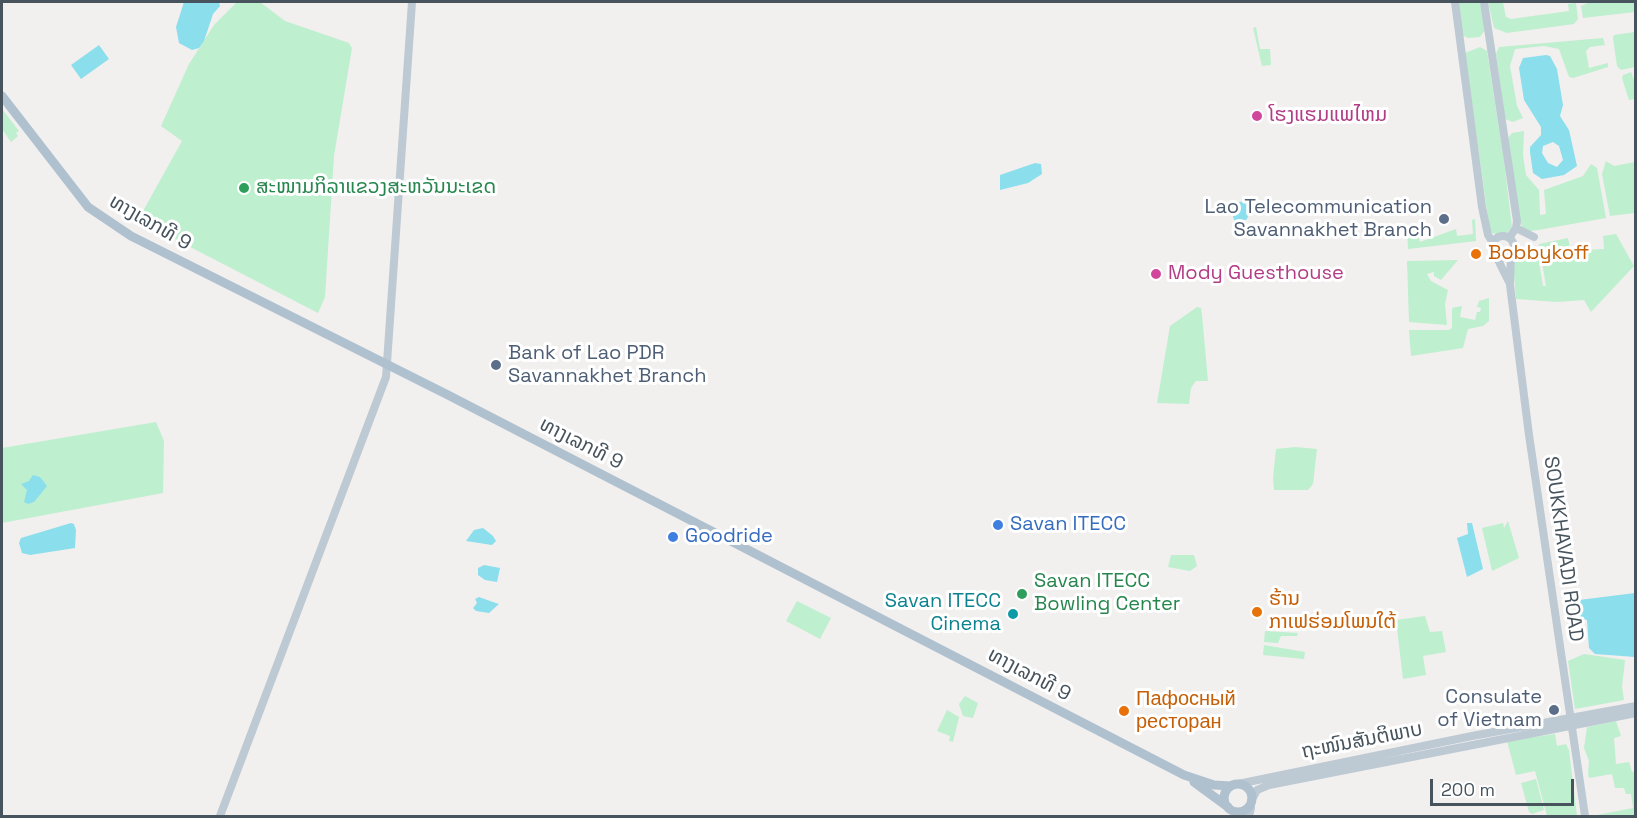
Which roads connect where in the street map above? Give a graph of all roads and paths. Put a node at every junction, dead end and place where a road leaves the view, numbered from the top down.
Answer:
1 (412, 2) edge
2 (1455, 2) edge
3 (1484, 2) edge
4 (2, 96) edge
5 (1516, 228) junction
6 (1533, 237) dead end
7 (1509, 238) junction
8 (1493, 243) junction
9 (1511, 253) junction
10 (1495, 254) junction
11 (1510, 285) junction
12 (387, 365) junction
13 (1635, 706) edge
14 (1635, 713) edge
15 (1572, 722) junction
16 (1184, 775) junction
17 (1235, 785) junction
18 (1229, 808) junction
19 (1251, 809) edge
20 (220, 816) edge
21 (1239, 816) edge
22 (1586, 816) edge

1 - 12 street
2 - 8 street
3 - 5 street
4 - 12 main road, ທາງເລກທີ 9
5 - 6 street
5 - 7 street
7 - 8 street
7 - 9 street
8 - 10 street
9 - 10 street
9 - 11 street, SOUKKHAVADI ROAD
10 - 11 street, SOUKKHAVADI ROAD
11 - 15 street, SOUKKHAVADI ROAD
12 - 16 main road, ທາງເລກທີ 9
12 - 20 street
13 - 15 street, ຖະໜົນສັນຕິພາບ
14 - 15 street, ຖະໜົນສັນຕິພາບ
15 - 17 street, ຖະໜົນສັນຕິພາບ
15 - 19 street, ຖະໜົນສັນຕິພາບ
15 - 22 street, SOUKKHAVADI ROAD
16 - 17 main road, ທາງເລກທີ 9
16 - 18 main road, ທາງເລກທີ 9
17 - 18 main road
17 - 19 main road
18 - 19 main road
18 - 21 main road, ທາງເລກທີ 9

